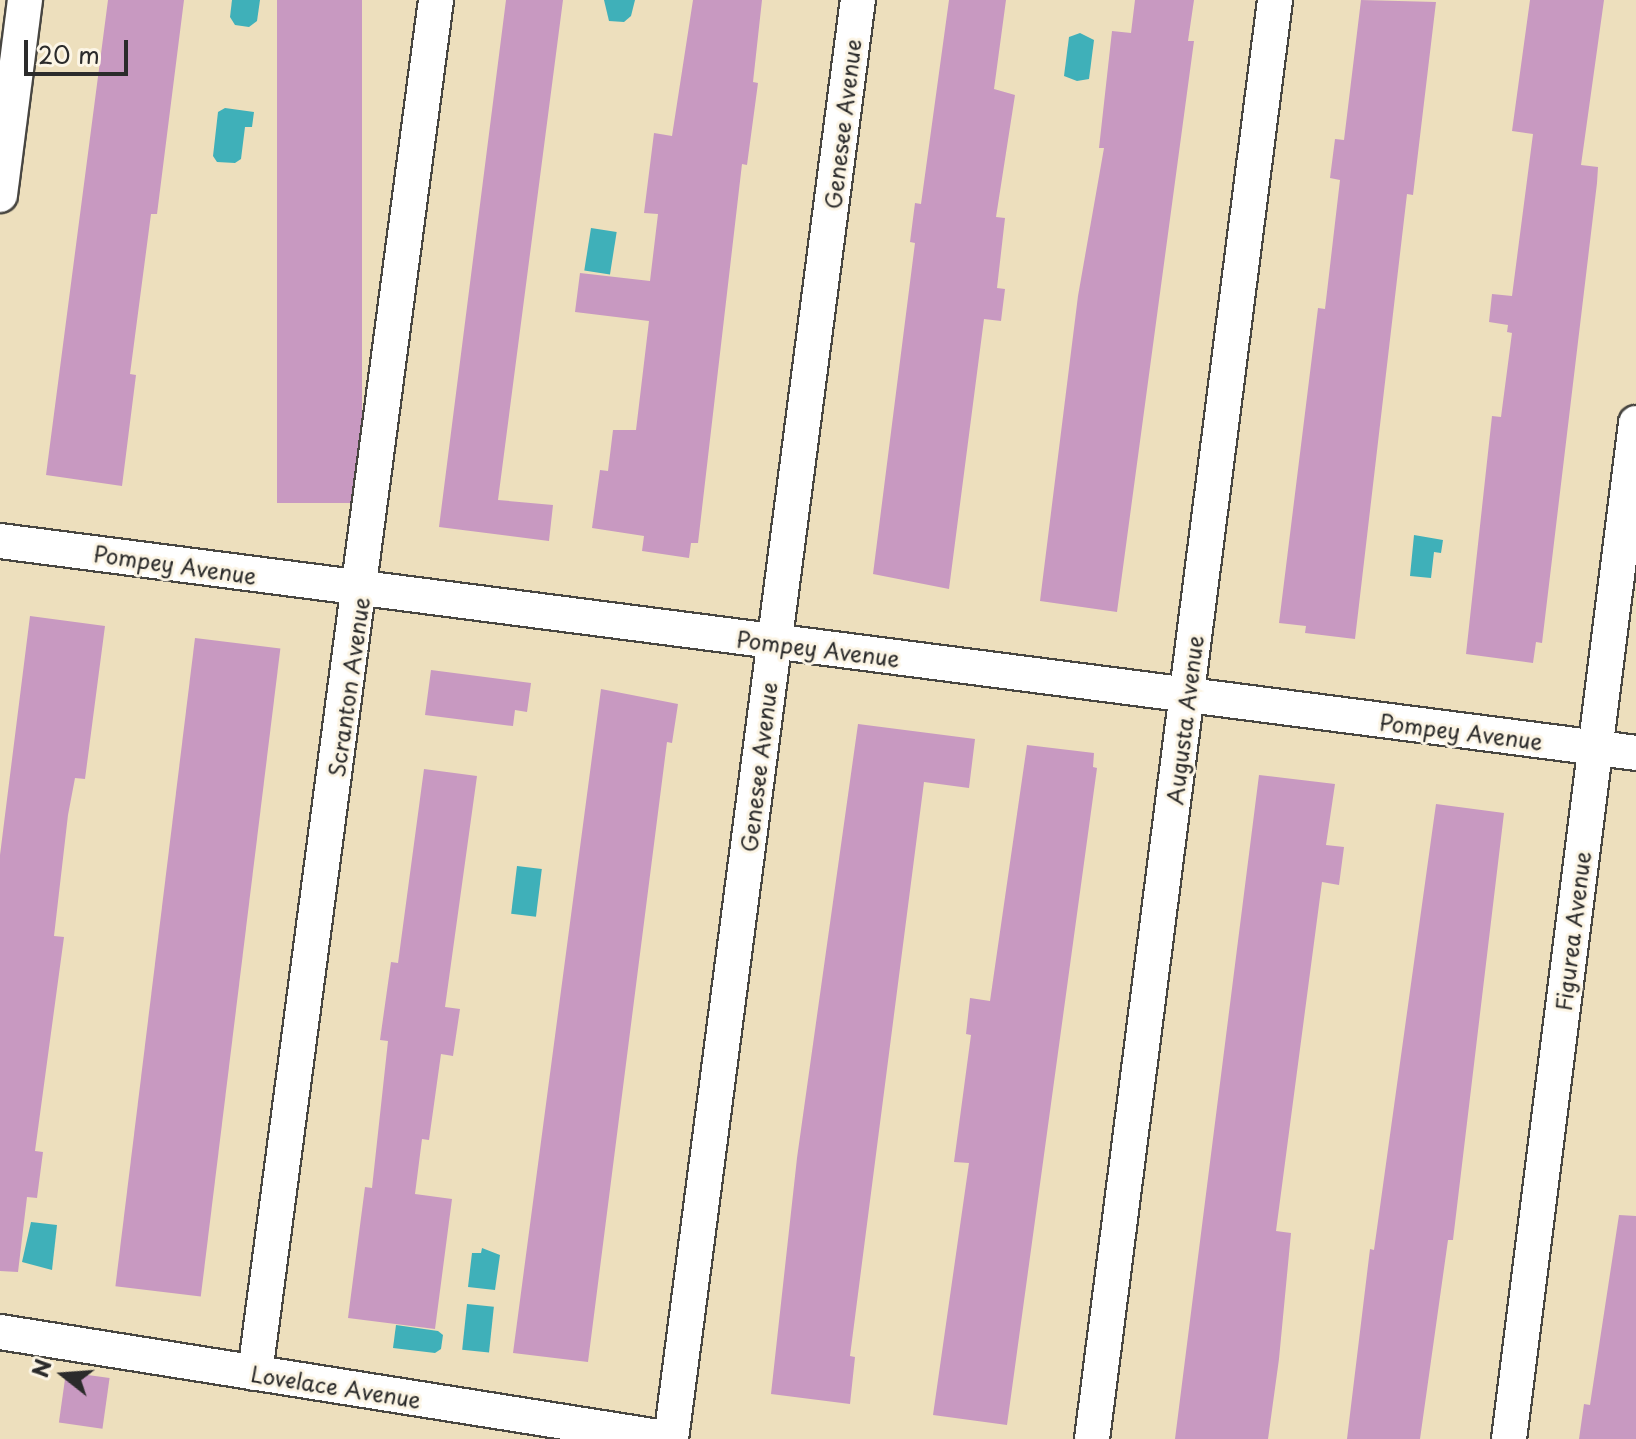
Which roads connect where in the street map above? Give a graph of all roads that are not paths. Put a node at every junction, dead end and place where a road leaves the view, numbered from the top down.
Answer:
1 (25, 0) edge
2 (436, 0) edge
3 (858, 0) edge
4 (1275, 0) edge
5 (0, 195) edge
6 (1636, 423) edge
7 (0, 541) edge
8 (361, 588) junction
9 (774, 642) junction
10 (1187, 695) junction
11 (1594, 748) junction
12 (1636, 753) edge
13 (0, 1332) edge
14 (255, 1373) junction
15 (671, 1439) edge
16 (1092, 1439) edge
17 (1509, 1439) edge

1 - 5 street
2 - 8 street, Scranton Avenue
3 - 9 street, Genesee Avenue
4 - 10 street, Augusta Avenue
6 - 11 street, Figurea Avenue
7 - 8 street, Pompey Avenue
8 - 9 street, Pompey Avenue
8 - 14 street, Scranton Avenue
9 - 10 street, Pompey Avenue
9 - 15 street, Genesee Avenue
10 - 11 street, Pompey Avenue
10 - 16 street, Augusta Avenue
11 - 12 street, Pompey Avenue
11 - 17 street, Figurea Avenue
13 - 14 street, Lovelace Avenue
14 - 15 street, Lovelace Avenue

